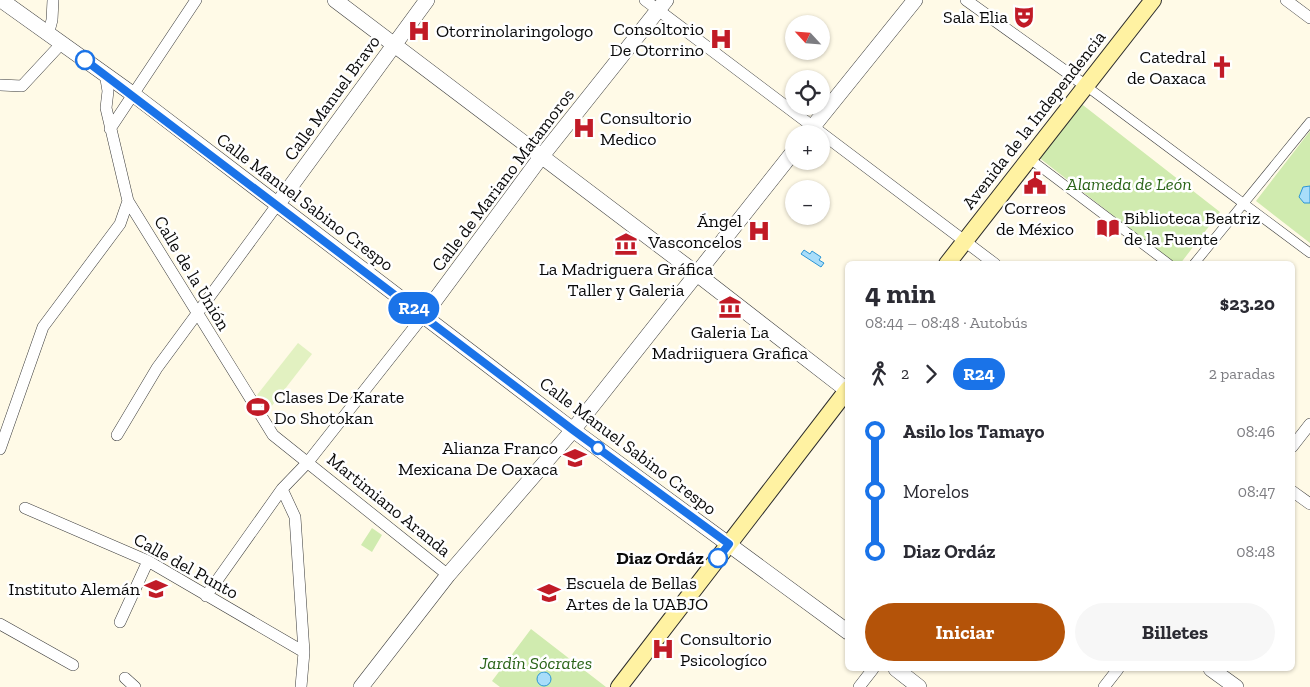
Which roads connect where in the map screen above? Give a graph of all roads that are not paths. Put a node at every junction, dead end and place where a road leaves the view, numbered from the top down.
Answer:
1 (1, 0) edge
2 (53, 0) edge
3 (196, 0) edge
4 (335, 0) edge
5 (427, 0) edge
6 (646, 0) edge
7 (915, 0) edge
8 (966, 0) edge
9 (1154, 0) edge
10 (1286, 0) edge
11 (662, 5) edge
12 (1310, 18) edge
13 (55, 39) junction
14 (394, 44) junction
15 (105, 73) junction
16 (0, 85) edge
17 (1086, 86) junction
18 (134, 95) junction
19 (1310, 122) edge
20 (804, 125) edge
21 (814, 125) edge
22 (110, 129) junction
23 (830, 144) edge
24 (542, 157) junction
25 (1030, 159) junction
26 (785, 162) edge
27 (128, 201) junction
28 (1244, 204) junction
29 (277, 205) junction
30 (965, 242) junction
31 (1310, 253) edge
32 (949, 261) edge
33 (991, 261) edge
34 (1165, 261) edge
35 (1196, 261) edge
36 (697, 274) junction
37 (424, 315) junction
38 (197, 316) junction
39 (845, 388) edge
40 (845, 393) edge
41 (1310, 424) edge
42 (573, 430) junction
43 (117, 436) dead end
44 (1295, 443) edge
45 (0, 449) edge
46 (308, 462) junction
47 (282, 489) junction
48 (1295, 493) edge
49 (1310, 504) edge
50 (24, 509) dead end
51 (729, 544) junction
52 (148, 561) junction
53 (448, 575) junction
54 (206, 596) junction
55 (120, 622) dead end
56 (0, 624) edge
57 (845, 630) edge
58 (304, 652) junction
59 (73, 665) dead end
60 (871, 671) edge
61 (899, 671) edge
62 (1116, 671) edge
63 (1214, 671) edge
64 (125, 678) dead end
65 (136, 687) edge
66 (301, 687) edge
67 (361, 687) edge
68 (620, 687) edge
69 (859, 687) edge
70 (920, 687) edge
71 (1104, 687) edge
72 (1236, 687) edge

1 - 13 street, Calle Manuel Sabino Crespo
2 - 13 street
3 - 18 street
4 - 14 street
5 - 14 street, Calle Manuel Bravo
6 - 11 street
7 - 21 street
8 - 17 street
9 - 17 main road, Avenida de la Independencia
10 - 12 street
11 - 20 street
11 - 24 street, Calle de Mariano Matamoros
13 - 15 street, Calle Manuel Sabino Crespo
13 - 16 street
14 - 24 street
14 - 29 street, Calle Manuel Bravo
15 - 18 street, Calle Manuel Sabino Crespo
15 - 22 street, Calle de la Unión
17 - 25 main road, Avenida de la Independencia
17 - 28 street
18 - 22 street
18 - 29 street, Calle Manuel Sabino Crespo
19 - 28 street
22 - 27 street, Calle de la Unión
23 - 30 street
24 - 36 street
24 - 37 street, Calle de Mariano Matamoros
25 - 30 main road, Avenida de la Independencia
25 - 34 street
26 - 36 street
27 - 38 street, Calle de la Unión
27 - 45 street
28 - 31 street
28 - 35 street
29 - 37 street, Calle Manuel Sabino Crespo
29 - 38 street, Calle Manuel Bravo
30 - 32 main road, Avenida de la Independencia
30 - 33 street
36 - 39 street
36 - 42 street
37 - 42 street, Calle Manuel Sabino Crespo
37 - 46 street, Calle de Mariano Matamoros
38 - 43 street, Calle Manuel Bravo
38 - 46 street, Calle de la Unión
40 - 51 main road
41 - 44 street
42 - 51 street, Calle Manuel Sabino Crespo
42 - 53 street
46 - 47 street, Calle de Mariano Matamoros
46 - 53 street, Martimiano Aranda
47 - 54 street, Calle de Mariano Matamoros
47 - 58 street
48 - 49 street
50 - 52 street, Calle del Punto
51 - 57 street, Calle Manuel Sabino Crespo
51 - 68 main road
52 - 54 street, Calle del Punto
52 - 55 street
53 - 67 street
54 - 58 street, Calle del Punto
56 - 59 street
58 - 66 street
60 - 69 street
61 - 70 street
62 - 71 street
63 - 72 street
64 - 65 street

